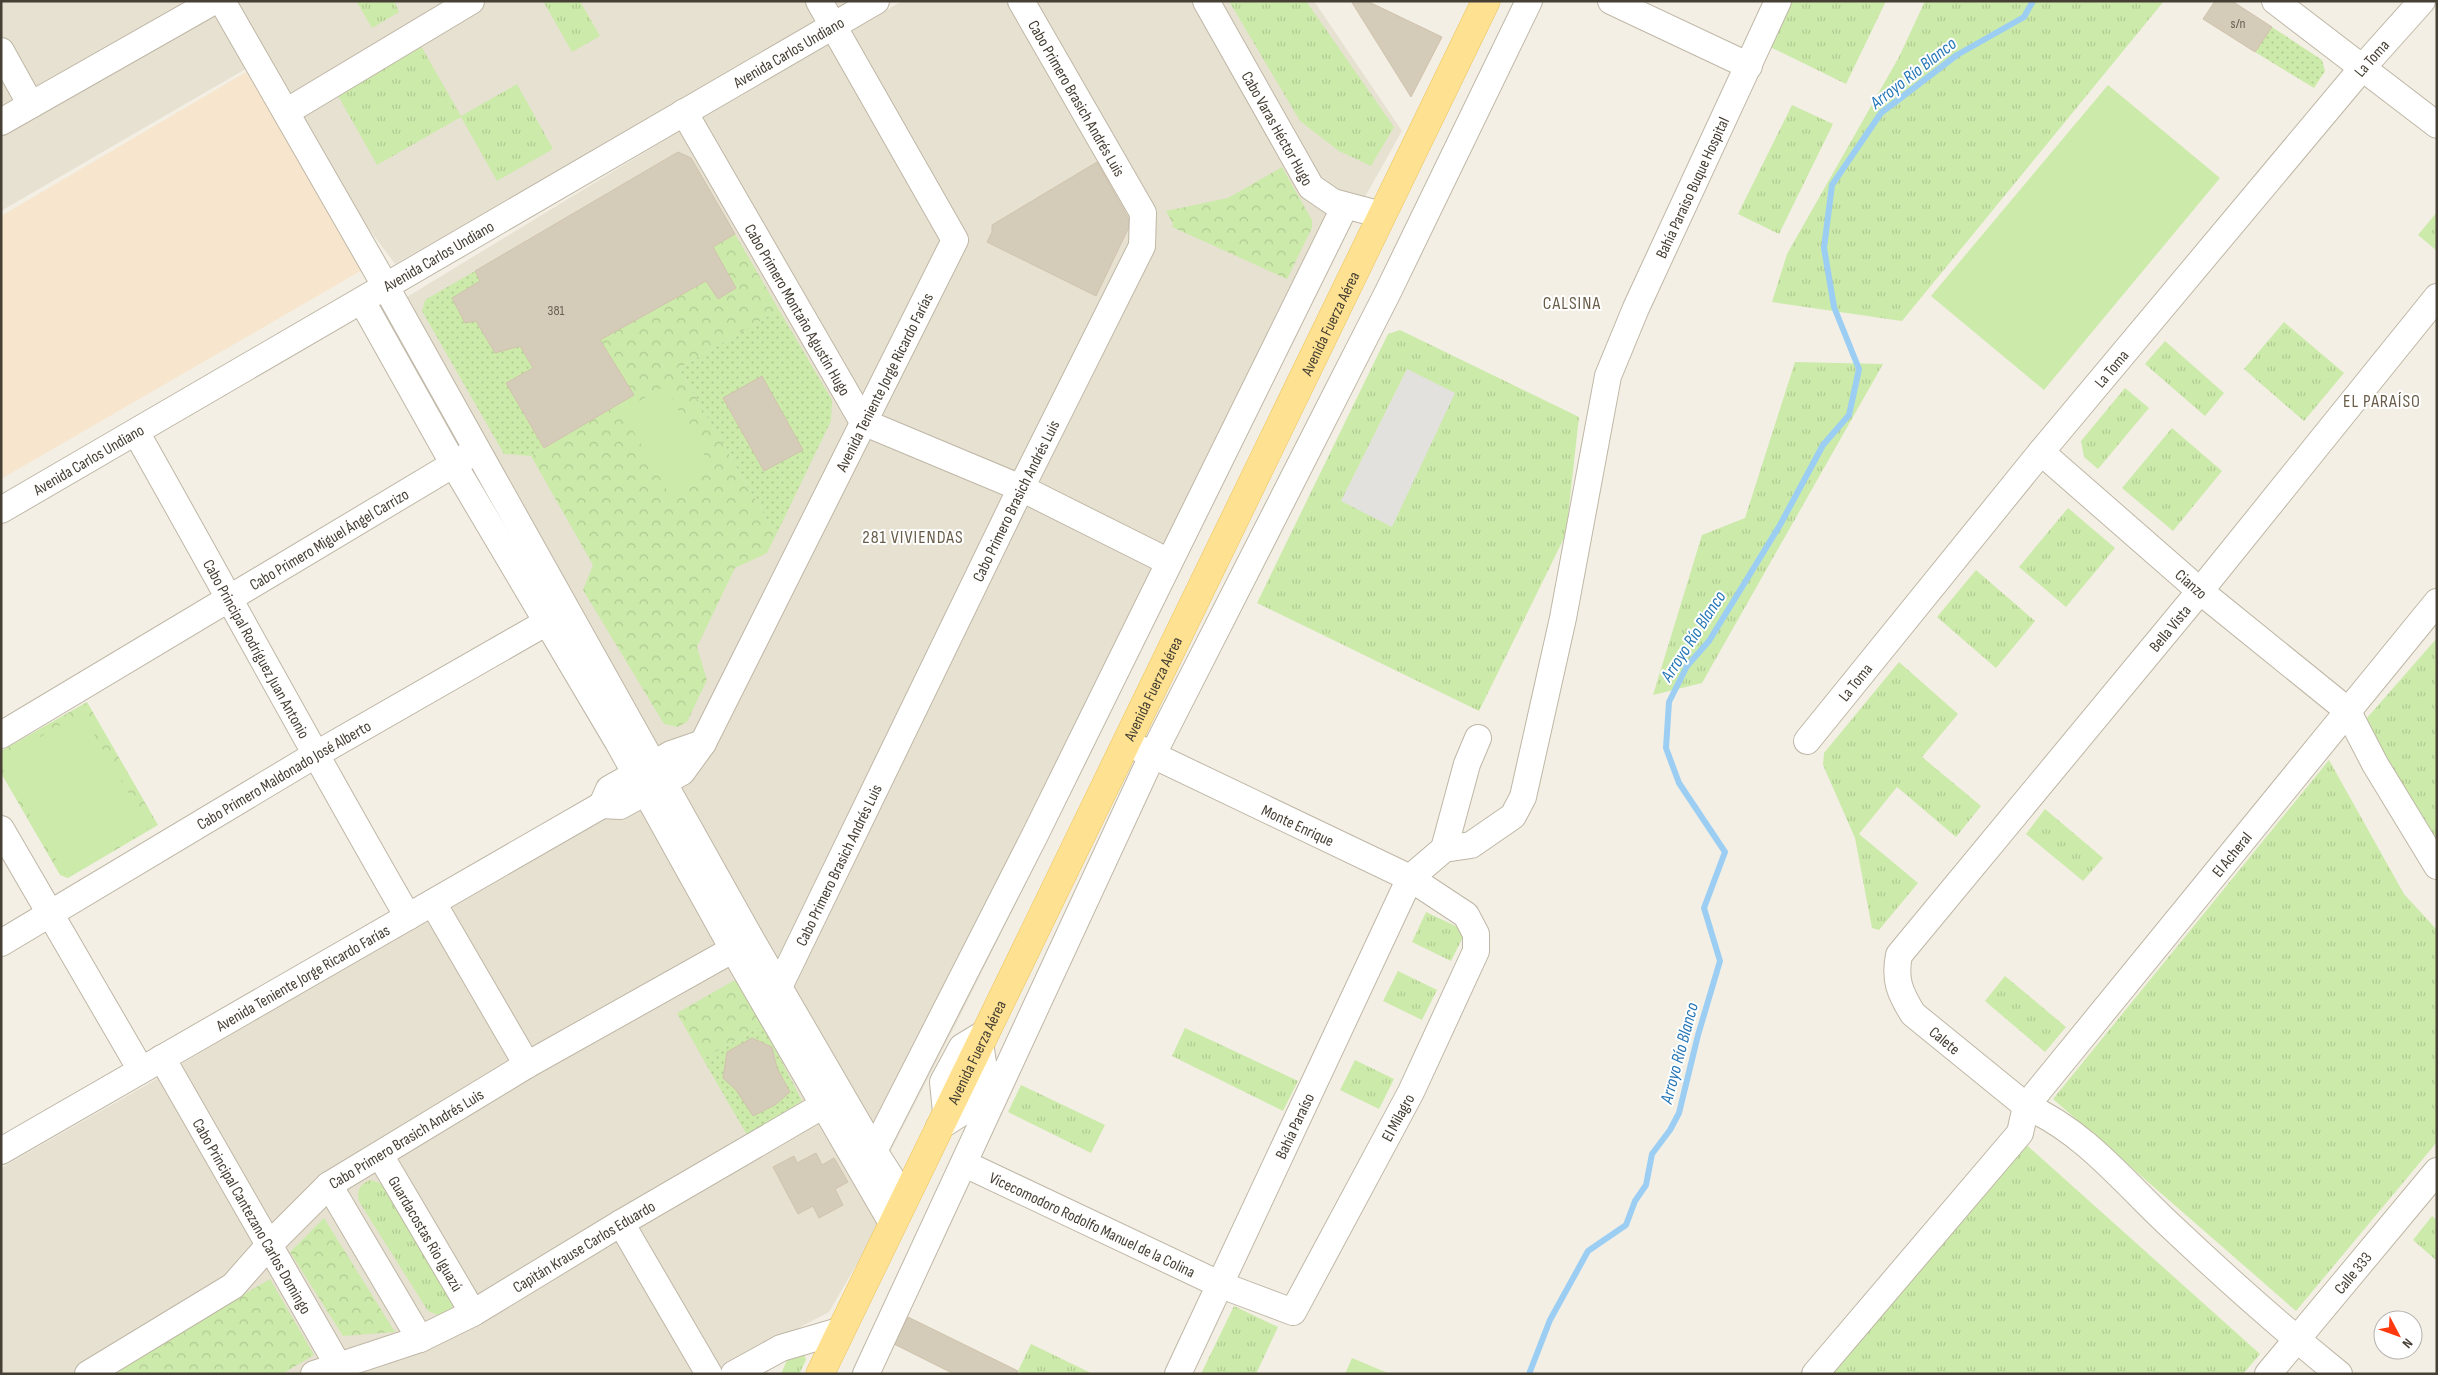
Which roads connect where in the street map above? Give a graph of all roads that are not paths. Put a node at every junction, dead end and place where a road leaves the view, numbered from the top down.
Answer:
1 (214, 1) edge
2 (222, 1) edge
3 (471, 1) edge
4 (819, 1) edge
5 (876, 1) edge
6 (1021, 1) edge
7 (1206, 1) edge
8 (1486, 1) edge
9 (1529, 1) edge
10 (1610, 1) edge
11 (1778, 1) edge
12 (2275, 1) edge
13 (2422, 1) edge
14 (833, 26) junction
15 (1, 52) edge
16 (1749, 66) junction
17 (2363, 67) junction
18 (31, 104) junction
19 (286, 112) junction
20 (684, 112) junction
21 (1, 122) edge
22 (2437, 125) edge
23 (1345, 206) junction
24 (1382, 216) junction
25 (386, 287) junction
26 (2437, 297) edge
27 (362, 301) junction
28 (863, 422) junction
29 (136, 432) junction
30 (476, 451) junction
31 (2041, 452) junction
32 (454, 465) junction
33 (1021, 488) junction
34 (1, 510) edge
35 (1169, 562) junction
36 (2200, 591) junction
37 (230, 597) junction
38 (2437, 602) edge
39 (557, 617) junction
40 (2347, 710) junction
41 (1, 734) edge
42 (1478, 738) dead end
43 (1126, 741) junction
44 (1807, 741) dead end
45 (315, 755) junction
46 (1152, 756) junction
47 (650, 778) junction
48 (1, 829) edge
49 (1444, 849) junction
50 (2437, 866) edge
51 (1410, 878) junction
52 (432, 903) junction
53 (51, 915) junction
54 (1466, 915) joint
55 (408, 916) junction
56 (1, 943) edge
57 (742, 944) junction
58 (1899, 955) joint
59 (770, 993) junction
60 (152, 1064) junction
61 (527, 1065) junction
62 (833, 1100) junction
63 (2026, 1106) junction
64 (1, 1151) edge
65 (874, 1151) junction
66 (380, 1155) junction
67 (964, 1164) junction
68 (2437, 1171) edge
69 (329, 1185) junction
70 (904, 1198) junction
71 (621, 1223) junction
72 (892, 1223) junction
73 (270, 1244) junction
74 (1221, 1285) junction
75 (1293, 1312) joint
76 (473, 1313) junction
77 (839, 1331) junction
78 (420, 1339) junction
79 (2297, 1339) junction
80 (781, 1348) junction
81 (341, 1369) edge
82 (88, 1374) edge
83 (314, 1374) edge
84 (709, 1374) edge
85 (734, 1374) edge
86 (767, 1374) edge
87 (820, 1374) edge
88 (866, 1374) edge
89 (1178, 1374) edge
90 (1815, 1374) edge
91 (2268, 1374) edge
92 (2339, 1374) edge

1 - 18 street
2 - 19 street
3 - 19 street
4 - 14 street
5 - 14 street, Avenida Carlos Undiano
6 - 33 street, Cabo Primero Brasich Andrés Luis
7 - 23 street, Cabo Varas Héctor Hugo
8 - 24 main road, Avenida Fuerza Aérea
9 - 46 street
10 - 16 street
11 - 16 street, Bahía Paraiso Buque Hospital
12 - 17 street
13 - 17 street, La Toma
14 - 20 street, Avenida Carlos Undiano
14 - 28 street, Avenida Teniente Jorge Ricardo Farías
15 - 18 street
16 - 49 street, Bahía Paraiso Buque Hospital
17 - 22 street
17 - 31 street, La Toma
18 - 21 street
19 - 25 street
20 - 25 street, Avenida Carlos Undiano
20 - 28 street, Cabo Primero Montaño Agustín Hugo
23 - 24 street, Cabo Varas Héctor Hugo
23 - 35 street
24 - 43 main road, Avenida Fuerza Aérea
25 - 27 street, Avenida Carlos Undiano
25 - 30 street
26 - 36 street, Bella Vista
27 - 29 street, Avenida Carlos Undiano
27 - 32 street
28 - 33 street
28 - 47 street, Avenida Teniente Jorge Ricardo Farías
29 - 34 street, Avenida Carlos Undiano
29 - 37 street, Cabo Principal Rodríguez Juan Antonio
30 - 32 street, Cabo Primero Miguel Ángel Carrizo
30 - 39 street
31 - 36 street, Cianzo
31 - 44 street, La Toma
32 - 37 street, Cabo Primero Miguel Ángel Carrizo
32 - 39 street
33 - 35 street
33 - 59 street, Cabo Primero Brasich Andrés Luis
35 - 65 street
36 - 40 street, Cianzo
36 - 58 street, Bella Vista
37 - 41 street, Cabo Primero Miguel Ángel Carrizo
37 - 45 street, Cabo Principal Rodríguez Juan Antonio
38 - 40 street, El Acheral
39 - 45 street, Cabo Primero Maldonado José Alberto
39 - 47 street
40 - 50 street
40 - 63 street, El Acheral
42 - 49 street
43 - 46 street, Monte Enrique
43 - 70 main road, Avenida Fuerza Aérea
45 - 53 street, Cabo Primero Maldonado José Alberto
45 - 55 street, Cabo Principal Rodríguez Juan Antonio
46 - 51 street, Monte Enrique
46 - 67 street
47 - 52 street, Avenida Teniente Jorge Ricardo Farías
47 - 57 street
48 - 53 street, Cabo Principal Cantezano Carlos Domingo
49 - 51 street
51 - 54 street, Monte Enrique
51 - 74 street, Bahía Paraíso
52 - 55 street, Avenida Teniente Jorge Ricardo Farías
52 - 61 street
53 - 56 street, Cabo Primero Maldonado José Alberto
53 - 60 street, Cabo Principal Cantezano Carlos Domingo
54 - 75 street, El Milagro
55 - 60 street, Avenida Teniente Jorge Ricardo Farías
57 - 59 street
57 - 61 street, Cabo Primero Brasich Andrés Luis
58 - 63 street, Calete
59 - 62 street
60 - 64 street, Avenida Teniente Jorge Ricardo Farías
60 - 73 street, Cabo Principal Cantezano Carlos Domingo
61 - 66 street, Cabo Primero Brasich Andrés Luis
62 - 65 street
62 - 71 street, Capitán Krause Carlos Eduardo
62 - 72 street
63 - 79 street, Calete
63 - 90 street
65 - 70 street
66 - 69 street, Cabo Primero Brasich Andrés Luis
66 - 76 street, Guardacostas Rio Iguazú
67 - 74 street, Vicecomodoro Rodolfo Manuel de la Colina
67 - 88 street
68 - 79 street, Calle 333
69 - 73 street, Cabo Primero Brasich Andrés Luis
69 - 78 street
70 - 72 main road, Avenida Fuerza Aérea
71 - 76 street, Capitán Krause Carlos Eduardo
71 - 84 street
72 - 77 main road, Avenida Fuerza Aérea
73 - 81 street, Cabo Principal Cantezano Carlos Domingo
73 - 82 street, Cabo Primero Brasich Andrés Luis
74 - 75 street, Vicecomodoro Rodolfo Manuel de la Colina
74 - 89 street, Bahía Paraíso
76 - 78 street, Capitán Krause Carlos Eduardo
77 - 80 street
77 - 87 main road, Avenida Fuerza Aérea
78 - 81 street, Capitán Krause Carlos Eduardo
79 - 91 street, Calle 333
79 - 92 street
80 - 85 street
80 - 86 street
81 - 83 street, Capitán Krause Carlos Eduardo

